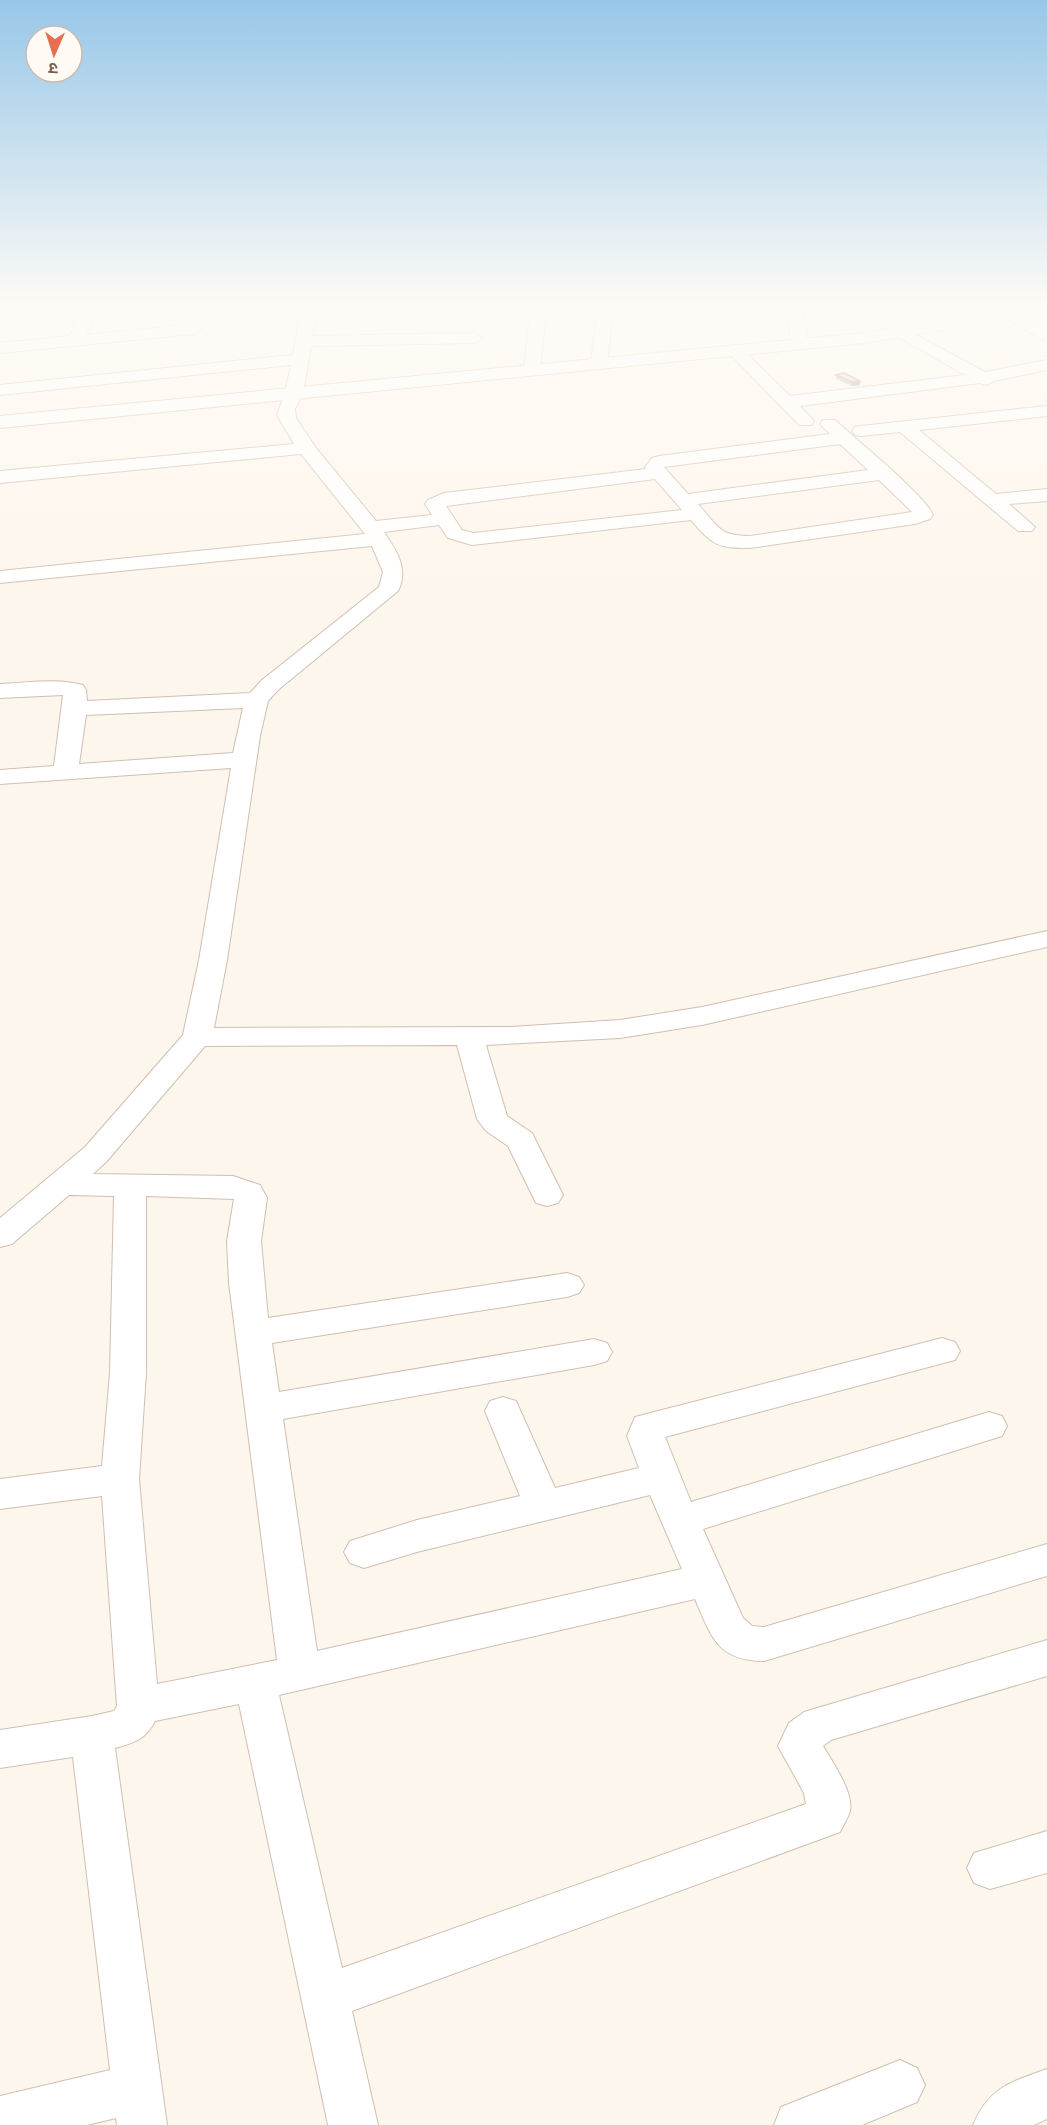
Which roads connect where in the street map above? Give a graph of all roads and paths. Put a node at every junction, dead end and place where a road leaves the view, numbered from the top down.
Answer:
1 (191, 403) edge
2 (289, 403) edge
3 (787, 403) edge
4 (1027, 403) edge
5 (1044, 412) edge
6 (805, 421) dead end
7 (0, 422) edge
8 (829, 424) dead end
9 (903, 426) junction
10 (852, 435) junction
11 (306, 448) junction
12 (660, 473) junction
13 (885, 474) junction
14 (0, 477) edge
15 (1047, 495) edge
16 (990, 500) junction
17 (690, 507) junction
18 (444, 519) junction
19 (1025, 527) dead end
20 (374, 534) junction
21 (0, 577) edge
22 (0, 691) edge
23 (258, 700) junction
24 (75, 709) junction
25 (244, 760) junction
26 (65, 773) junction
27 (0, 777) edge
28 (1047, 939) edge
29 (469, 1036) junction
30 (197, 1037) junction
31 (64, 1184) junction
32 (130, 1185) junction
33 (546, 1195) dead end
34 (0, 1236) edge
35 (567, 1286) dead end
36 (255, 1332) junction
37 (942, 1351) dead end
38 (594, 1352) dead end
39 (262, 1409) junction
40 (503, 1411) dead end
41 (990, 1426) dead end
42 (662, 1478) junction
43 (120, 1479) junction
44 (0, 1494) edge
45 (543, 1506) junction
46 (682, 1520) junction
47 (364, 1552) dead end
48 (1047, 1560) edge
49 (706, 1580) junction
50 (1047, 1658) edge
51 (299, 1673) junction
52 (255, 1683) junction
53 (138, 1706) junction
54 (92, 1735) junction
55 (0, 1749) edge
56 (1047, 1852) edge
57 (990, 1868) dead end
58 (325, 1997) junction
59 (900, 2085) dead end
60 (1047, 2094) edge
61 (139, 2106) edge
62 (0, 2121) edge
63 (354, 2125) edge
64 (799, 2125) edge
65 (998, 2125) edge

1 - 7 street
2 - 11 street
3 - 6 street
4 - 5 street
5 - 9 street
8 - 10 street
9 - 10 street
9 - 16 street
10 - 12 street
10 - 13 street
11 - 14 street
11 - 20 street
12 - 17 street
12 - 18 street
13 - 17 street
13 - 17 street
15 - 16 street
16 - 19 street
17 - 18 street
18 - 20 street
20 - 21 street
20 - 23 street
22 - 24 street
23 - 24 street
23 - 25 street
24 - 26 street
25 - 26 street
25 - 30 street
26 - 27 street
28 - 29 street
29 - 30 street
29 - 33 street
30 - 31 street
31 - 32 street
31 - 34 street
32 - 36 street
32 - 43 street
35 - 36 street
36 - 39 street
37 - 42 street
38 - 39 street
39 - 51 street
40 - 45 street
41 - 46 street
42 - 45 street
42 - 46 street
43 - 44 street
43 - 53 street
45 - 47 street
46 - 49 street
48 - 49 street
49 - 51 street
50 - 58 street
51 - 52 street
52 - 53 street
52 - 58 street
53 - 54 street
54 - 55 street
54 - 61 street
56 - 57 street
58 - 63 street
59 - 64 street
60 - 65 street
61 - 62 street

